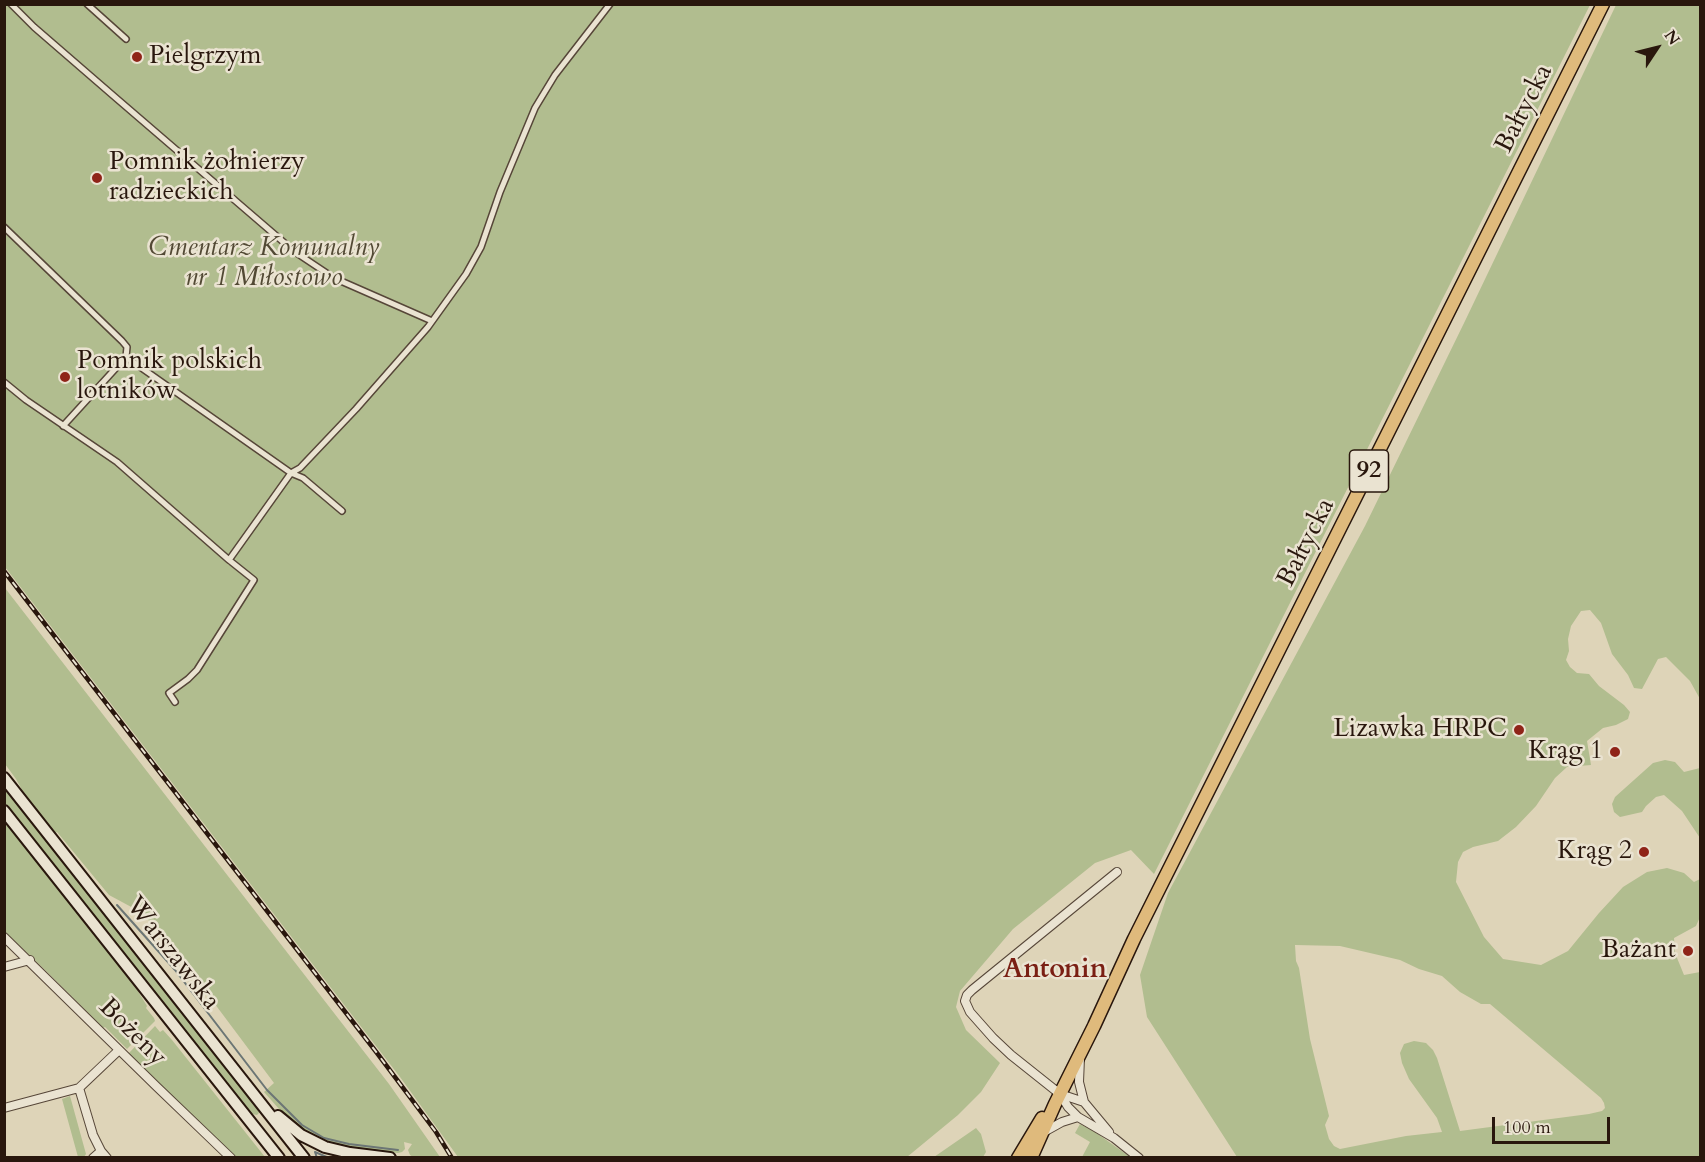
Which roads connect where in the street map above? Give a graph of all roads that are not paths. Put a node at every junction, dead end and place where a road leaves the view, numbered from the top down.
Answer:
1 (11, 4) edge
2 (87, 4) edge
3 (610, 4) edge
4 (1603, 4) edge
5 (126, 39) dead end
6 (4, 227) edge
7 (432, 321) junction
8 (126, 357) junction
9 (4, 382) edge
10 (63, 426) junction
11 (291, 473) junction
12 (342, 511) dead end
13 (229, 560) junction
14 (176, 702) dead end
15 (4, 778) edge
16 (4, 810) edge
17 (1117, 872) dead end
18 (4, 937) edge
19 (30, 960) junction
20 (4, 967) edge
21 (119, 1050) junction
22 (1080, 1055) junction
23 (246, 1084) junction
24 (79, 1088) junction
25 (1058, 1099) junction
26 (1084, 1102) junction
27 (4, 1108) edge
28 (1078, 1117) junction
29 (1043, 1133) junction
30 (1114, 1138) junction
31 (101, 1151) junction
32 (93, 1158) edge
33 (108, 1158) edge
34 (231, 1158) edge
35 (279, 1158) edge
36 (304, 1158) edge
37 (390, 1158) edge
38 (1018, 1158) edge
39 (1031, 1158) edge
40 (1139, 1158) edge

1 - 7 street
2 - 5 street
3 - 7 street
4 - 22 main road, Bałtycka / 92
6 - 8 street
7 - 11 street
8 - 10 street
8 - 11 street
9 - 10 street
10 - 13 street
11 - 12 street
11 - 13 street
13 - 14 street
15 - 23 main road, Warszawska
16 - 35 main road, Warszawska
17 - 25 street
18 - 19 street, Bożeny
19 - 20 street
19 - 21 street, Bożeny
21 - 24 street
21 - 34 street, Bożeny
22 - 25 main road, Bałtycka / 92
22 - 26 street
23 - 36 main road, Warszawska
23 - 37 main road
24 - 27 street
24 - 31 street
25 - 26 street
25 - 28 street
25 - 29 main road, Bałtycka / 92
25 - 38 main road, Bałtycka / 92
26 - 30 street
28 - 29 street
28 - 30 street
29 - 39 main road, Bałtycka / 92
30 - 40 street
31 - 32 street
31 - 33 street

